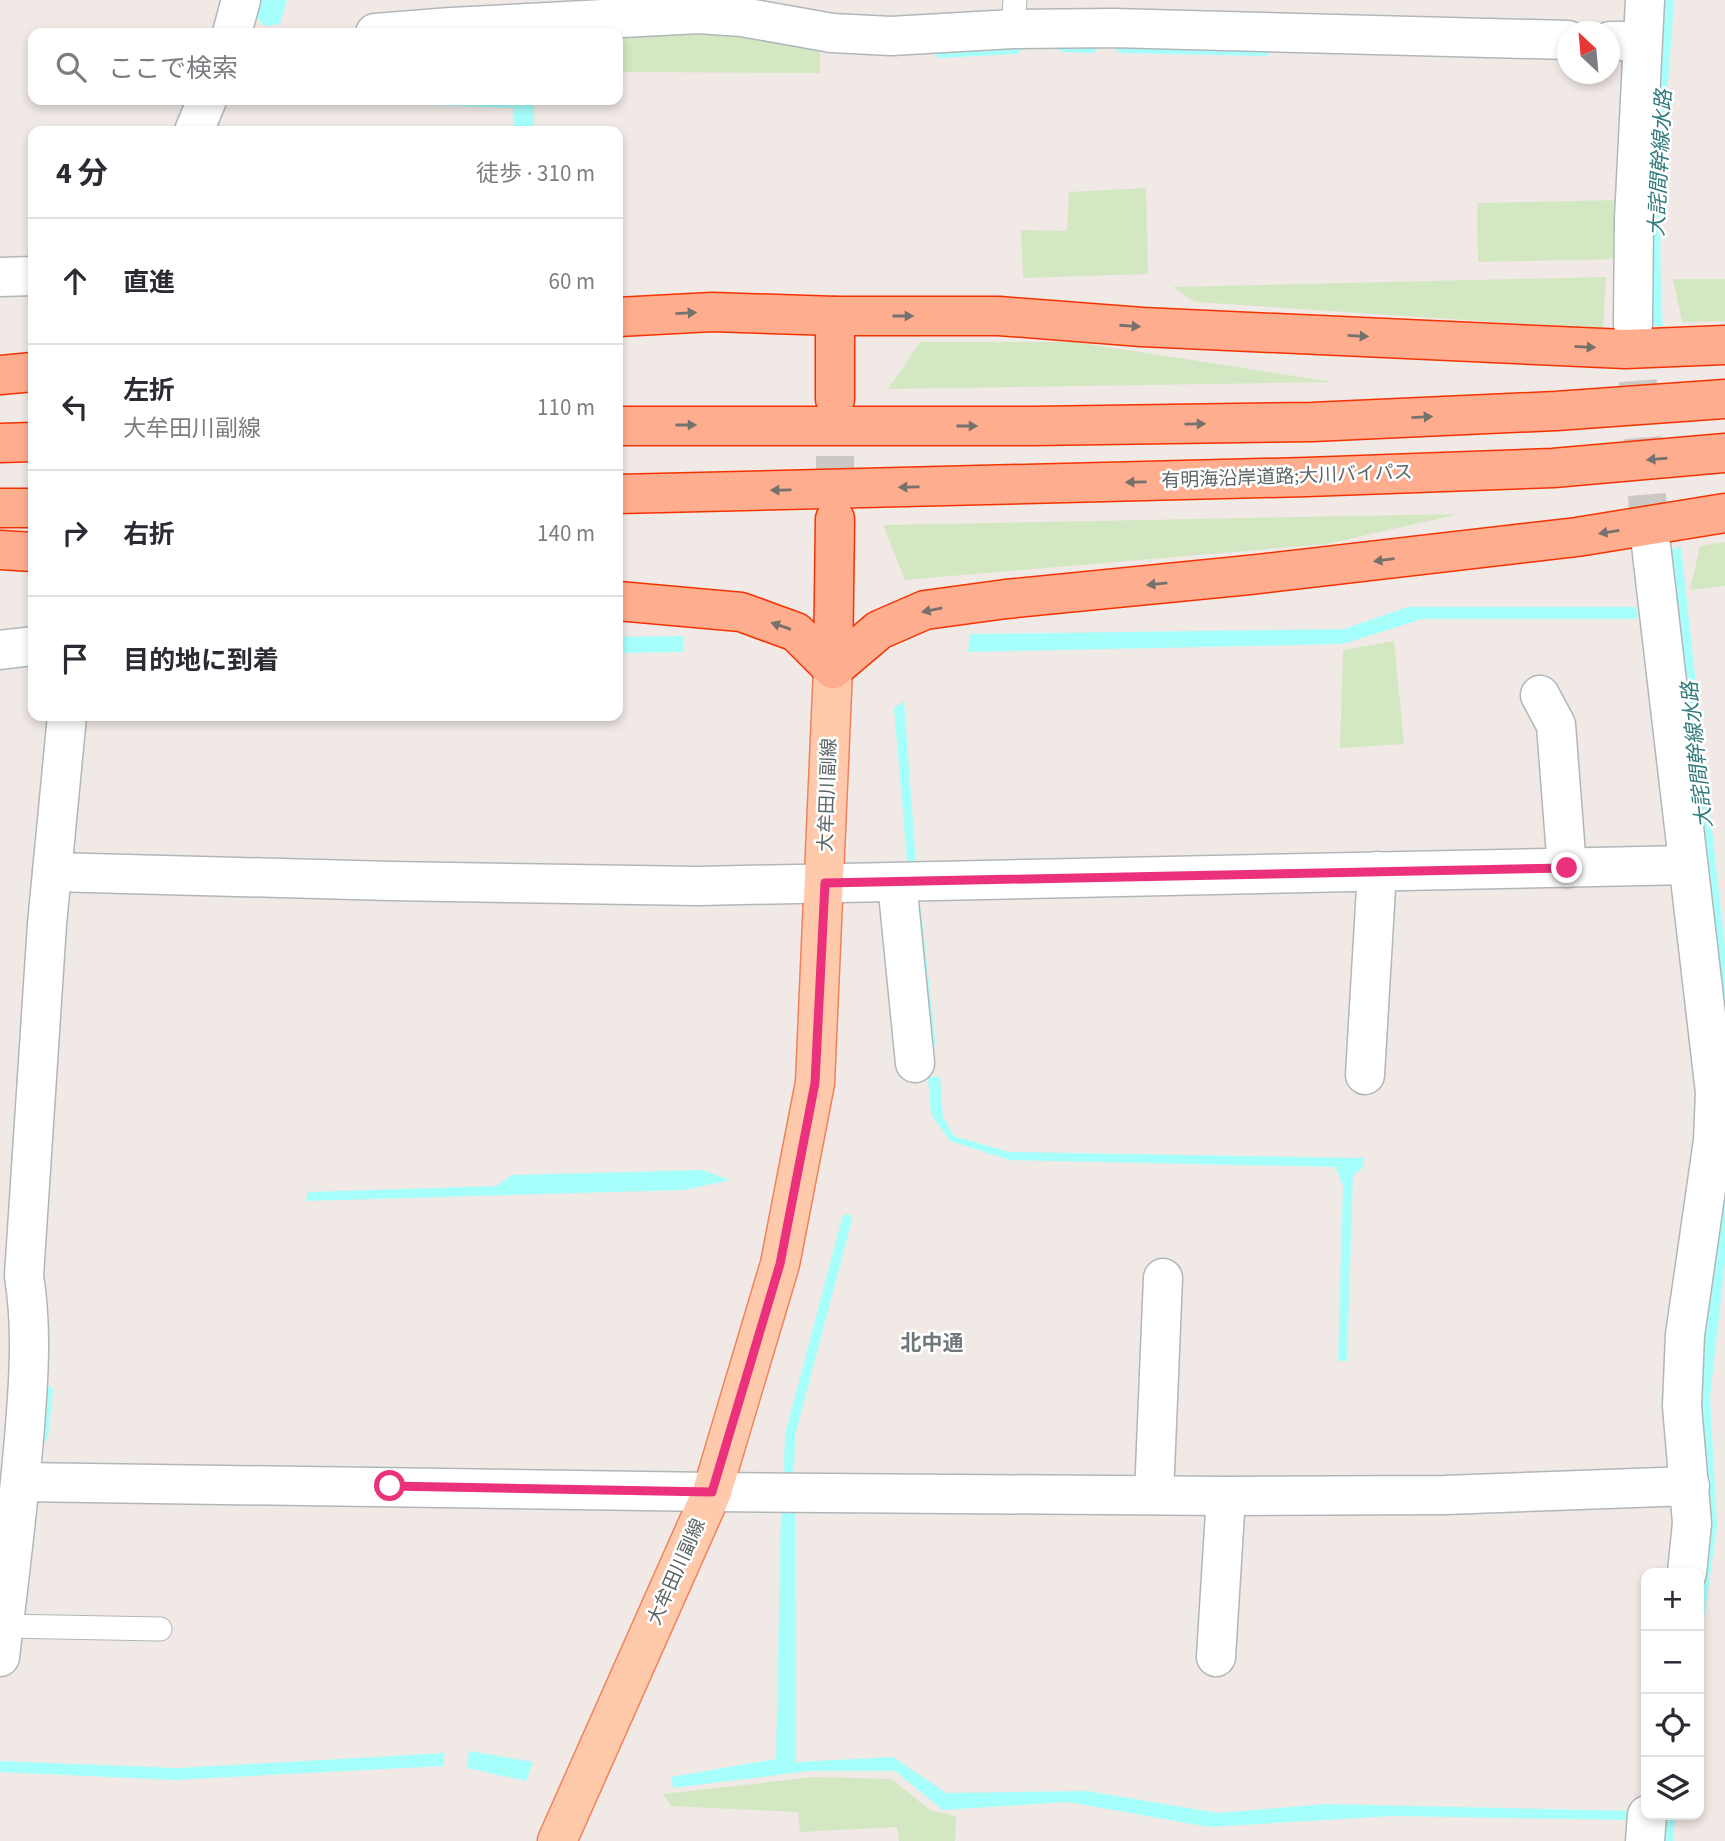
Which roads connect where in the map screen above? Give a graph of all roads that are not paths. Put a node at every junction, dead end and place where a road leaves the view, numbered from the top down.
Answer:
1 (241, 0) edge
2 (1645, 0) edge
3 (450, 13) edge
4 (1113, 14) edge
5 (1014, 15) edge
6 (233, 28) edge
7 (394, 28) edge
8 (1557, 39) edge
9 (1626, 41) edge
10 (205, 105) edge
11 (196, 126) edge
12 (28, 276) edge
13 (0, 277) edge
14 (835, 316) junction
15 (623, 317) edge
16 (1633, 324) tunnel mouth
17 (1725, 345) edge
18 (28, 372) edge
19 (0, 375) edge
20 (1725, 400) edge
21 (842, 413) junction
22 (623, 426) edge
23 (28, 442) edge
24 (0, 443) edge
25 (1725, 453) edge
26 (623, 494) edge
27 (842, 504) junction
28 (28, 508) edge
29 (0, 509) edge
30 (1725, 513) edge
31 (1651, 545) tunnel mouth
32 (0, 550) edge
33 (28, 552) edge
34 (623, 601) edge
35 (28, 647) edge
36 (0, 650) edge
37 (833, 669) junction
38 (1540, 695) dead end
39 (67, 721) edge
40 (1688, 865) junction
41 (1567, 868) junction
42 (1377, 871) junction
43 (52, 872) junction
44 (897, 882) junction
45 (825, 883) junction
46 (915, 1063) dead end
47 (1365, 1074) dead end
48 (1719, 1140) edge
49 (12, 1275) edge
50 (1163, 1278) dead end
51 (21, 1482) junction
52 (1690, 1486) junction
53 (712, 1492) junction
54 (1154, 1495) junction
55 (1226, 1496) junction
56 (1688, 1568) edge
57 (160, 1629) dead end
58 (2, 1641) edge
59 (1216, 1657) dead end
60 (1647, 1820) edge
61 (557, 1841) edge
62 (1646, 1841) edge

1 - 6 street
2 - 9 street
3 - 5 street
3 - 7 street
4 - 5 street
4 - 8 street
9 - 16 street
10 - 11 street
12 - 13 street
15 -> 14 highway
14 -> 17 highway
14 - 21 highway
18 - 19 highway
21 -> 20 highway
22 -> 21 highway
23 - 24 highway
25 -> 27 highway, 有明海沿岸道路;大川バイパス
27 -> 26 highway, 有明海沿岸道路;大川バイパス
27 - 37 highway
28 - 29 highway
30 -> 37 highway
31 - 40 street
32 - 33 highway
37 -> 34 highway
35 - 36 street
37 - 45 main road, 大牟田川副線
38 - 41 street
39 - 43 street
40 - 41 street
40 - 48 street
41 - 42 street
42 - 44 street
42 - 47 street
43 - 45 street
43 - 49 street
44 - 45 street
44 - 46 street
45 - 53 main road, 大牟田川副線
48 - 52 street
49 - 51 street
50 - 54 street
51 - 53 street
51 - 58 street
52 - 55 street
52 - 56 street
53 - 54 street
53 - 61 main road, 大牟田川副線
54 - 55 street
55 - 59 street
57 - 58 lane
60 - 62 street

